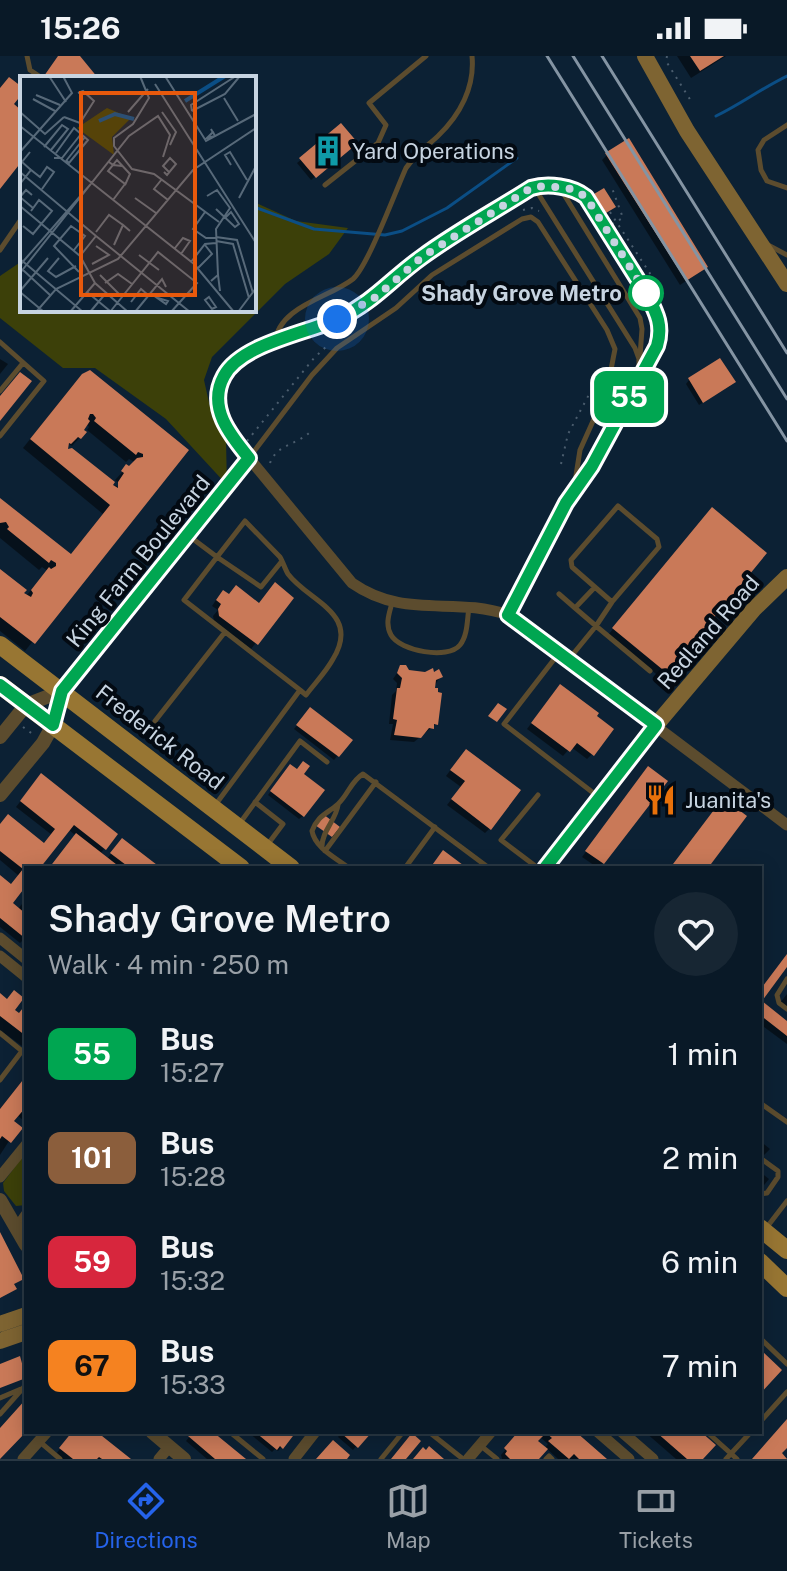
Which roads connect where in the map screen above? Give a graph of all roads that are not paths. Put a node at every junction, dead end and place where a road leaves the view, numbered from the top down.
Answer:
1 (27, 56) edge
2 (426, 56) edge
3 (472, 56) edge
4 (645, 56) edge
5 (39, 76) edge
6 (787, 125) edge
7 (325, 185) dead end
8 (534, 187) junction
9 (560, 187) junction
10 (787, 188) edge
11 (20, 221) edge
12 (760, 240) junction
13 (0, 250) edge
14 (787, 255) edge
15 (787, 284) edge
16 (0, 342) edge
17 (275, 342) junction
18 (639, 359) junction
19 (23, 363) junction
20 (639, 377) junction
21 (0, 391) edge
22 (0, 436) edge
23 (249, 458) junction
24 (566, 503) junction
25 (187, 534) junction
26 (217, 557) junction
27 (282, 561) junction
28 (787, 577) edge
29 (595, 587) junction
30 (559, 594) dead end
31 (392, 602) junction
32 (612, 602) junction
33 (469, 608) junction
34 (575, 608) junction
35 (508, 615) junction
36 (596, 626) junction
37 (225, 632) junction
38 (0, 645) edge
39 (564, 656) junction
40 (650, 671) dead end
41 (0, 685) edge
42 (300, 690) junction
43 (62, 691) junction
44 (26, 705) junction
45 (155, 721) dead end
46 (53, 725) junction
47 (656, 725) junction
48 (0, 737) edge
49 (327, 762) dead end
50 (376, 782) junction
51 (0, 795) edge
52 (538, 795) dead end
53 (600, 798) junction
54 (255, 802) junction
55 (338, 804) junction
56 (213, 808) junction
57 (787, 825) edge
58 (237, 827) junction
59 (435, 827) junction
60 (265, 848) junction
61 (324, 849) junction
62 (238, 866) edge
63 (288, 866) edge
64 (346, 866) edge
65 (406, 866) edge
66 (486, 866) edge
67 (535, 866) edge
68 (547, 866) edge
69 (0, 938) edge
70 (0, 956) edge
71 (23, 963) edge
72 (787, 979) edge
73 (787, 1009) edge
74 (0, 1033) edge
75 (0, 1080) edge
76 (762, 1104) edge
77 (787, 1122) edge
78 (24, 1147) edge
79 (762, 1159) edge
80 (766, 1162) junction
81 (762, 1167) edge
82 (0, 1177) edge
83 (762, 1194) edge
84 (0, 1200) edge
85 (787, 1201) edge
86 (781, 1209) junction
87 (787, 1214) edge
88 (21, 1221) edge
89 (762, 1230) edge
90 (787, 1250) edge
91 (762, 1264) edge
92 (787, 1288) edge
93 (24, 1316) edge
94 (0, 1324) edge
95 (24, 1333) edge
96 (762, 1340) edge
97 (0, 1341) edge
98 (787, 1364) edge
99 (24, 1387) edge
100 (24, 1388) edge
101 (787, 1392) edge
102 (0, 1398) edge
103 (0, 1414) edge
104 (762, 1420) edge
105 (154, 1434) edge
106 (232, 1434) edge
107 (313, 1434) edge
108 (401, 1434) edge
109 (432, 1434) edge
110 (489, 1434) edge
111 (600, 1434) edge
112 (624, 1434) edge
113 (709, 1434) edge
114 (749, 1434) edge
115 (43, 1436) edge
116 (480, 1445) junction
117 (169, 1447) junction
118 (729, 1456) edge
119 (23, 1459) edge
120 (60, 1459) edge
121 (159, 1459) edge
122 (184, 1459) edge
123 (263, 1459) edge
124 (294, 1459) edge
125 (381, 1459) edge
126 (466, 1459) edge
127 (497, 1459) edge
128 (629, 1459) edge
129 (653, 1459) edge
130 (737, 1459) edge

1 - 5 lane
2 - 7 lane
3 - 17 lane
4 - 12 main road
6 - 10 lane
8 - 9 lane
8 - 17 lane
8 - 18 lane
9 - 18 lane
9 - 20 lane
11 - 13 lane
12 - 14 lane
12 - 15 main road
16 - 19 lane
17 - 23 lane
18 - 20 lane
19 - 21 lane
19 - 22 lane
20 - 24 lane
23 - 24 lane
23 - 25 street, King Farm Boulevard
23 - 31 street
24 - 35 lane
25 - 26 lane
25 - 43 street, King Farm Boulevard
26 - 27 lane
26 - 27 lane
26 - 37 lane
27 - 42 lane
28 - 47 main road, Redland Road
29 - 32 lane
29 - 32 lane
29 - 34 lane
30 - 34 lane
31 - 33 street
31 - 33 lane
32 - 36 lane
33 - 35 street
34 - 36 lane
35 - 39 street
36 - 39 lane
36 - 40 lane
37 - 42 lane
37 - 45 lane
38 - 43 main road, Frederick Road
39 - 47 street
39 - 53 lane
41 - 44 main road
42 - 56 lane
43 - 44 street
43 - 46 street, King Farm Boulevard
43 - 56 main road, Frederick Road
44 - 46 main road
44 - 48 street
46 - 51 street, King Farm Boulevard
46 - 62 main road
47 - 53 main road, Redland Road
47 - 57 street
49 - 54 lane
50 - 55 lane
50 - 59 lane
50 - 61 lane
52 - 67 lane
53 - 68 main road, Redland Road
54 - 58 lane
54 - 60 lane
55 - 61 lane
55 - 61 lane
56 - 58 main road, Frederick Road
58 - 60 main road, Frederick Road
59 - 65 lane
59 - 66 lane
60 - 63 main road, Frederick Road
61 - 64 lane
69 - 71 street
70 - 71 street
72 - 73 lane
74 - 75 lane
76 - 77 lane
78 - 82 street
79 - 80 lane
80 - 81 lane
80 - 83 lane
84 - 88 street
85 - 86 lane
86 - 87 lane
86 - 89 lane
89 - 90 main road
91 - 92 main road
93 - 94 main road
95 - 97 main road
96 - 98 lane
99 - 102 lane
100 - 103 lane
101 - 104 lane
105 - 117 street
106 - 123 lane
107 - 124 street
108 - 125 lane
109 - 126 lane
110 - 116 street
111 - 128 street
112 - 129 street
113 - 118 lane
114 - 118 lane
115 - 119 street
115 - 120 lane
116 - 126 street
116 - 127 lane
117 - 121 street
117 - 122 street
118 - 130 lane

